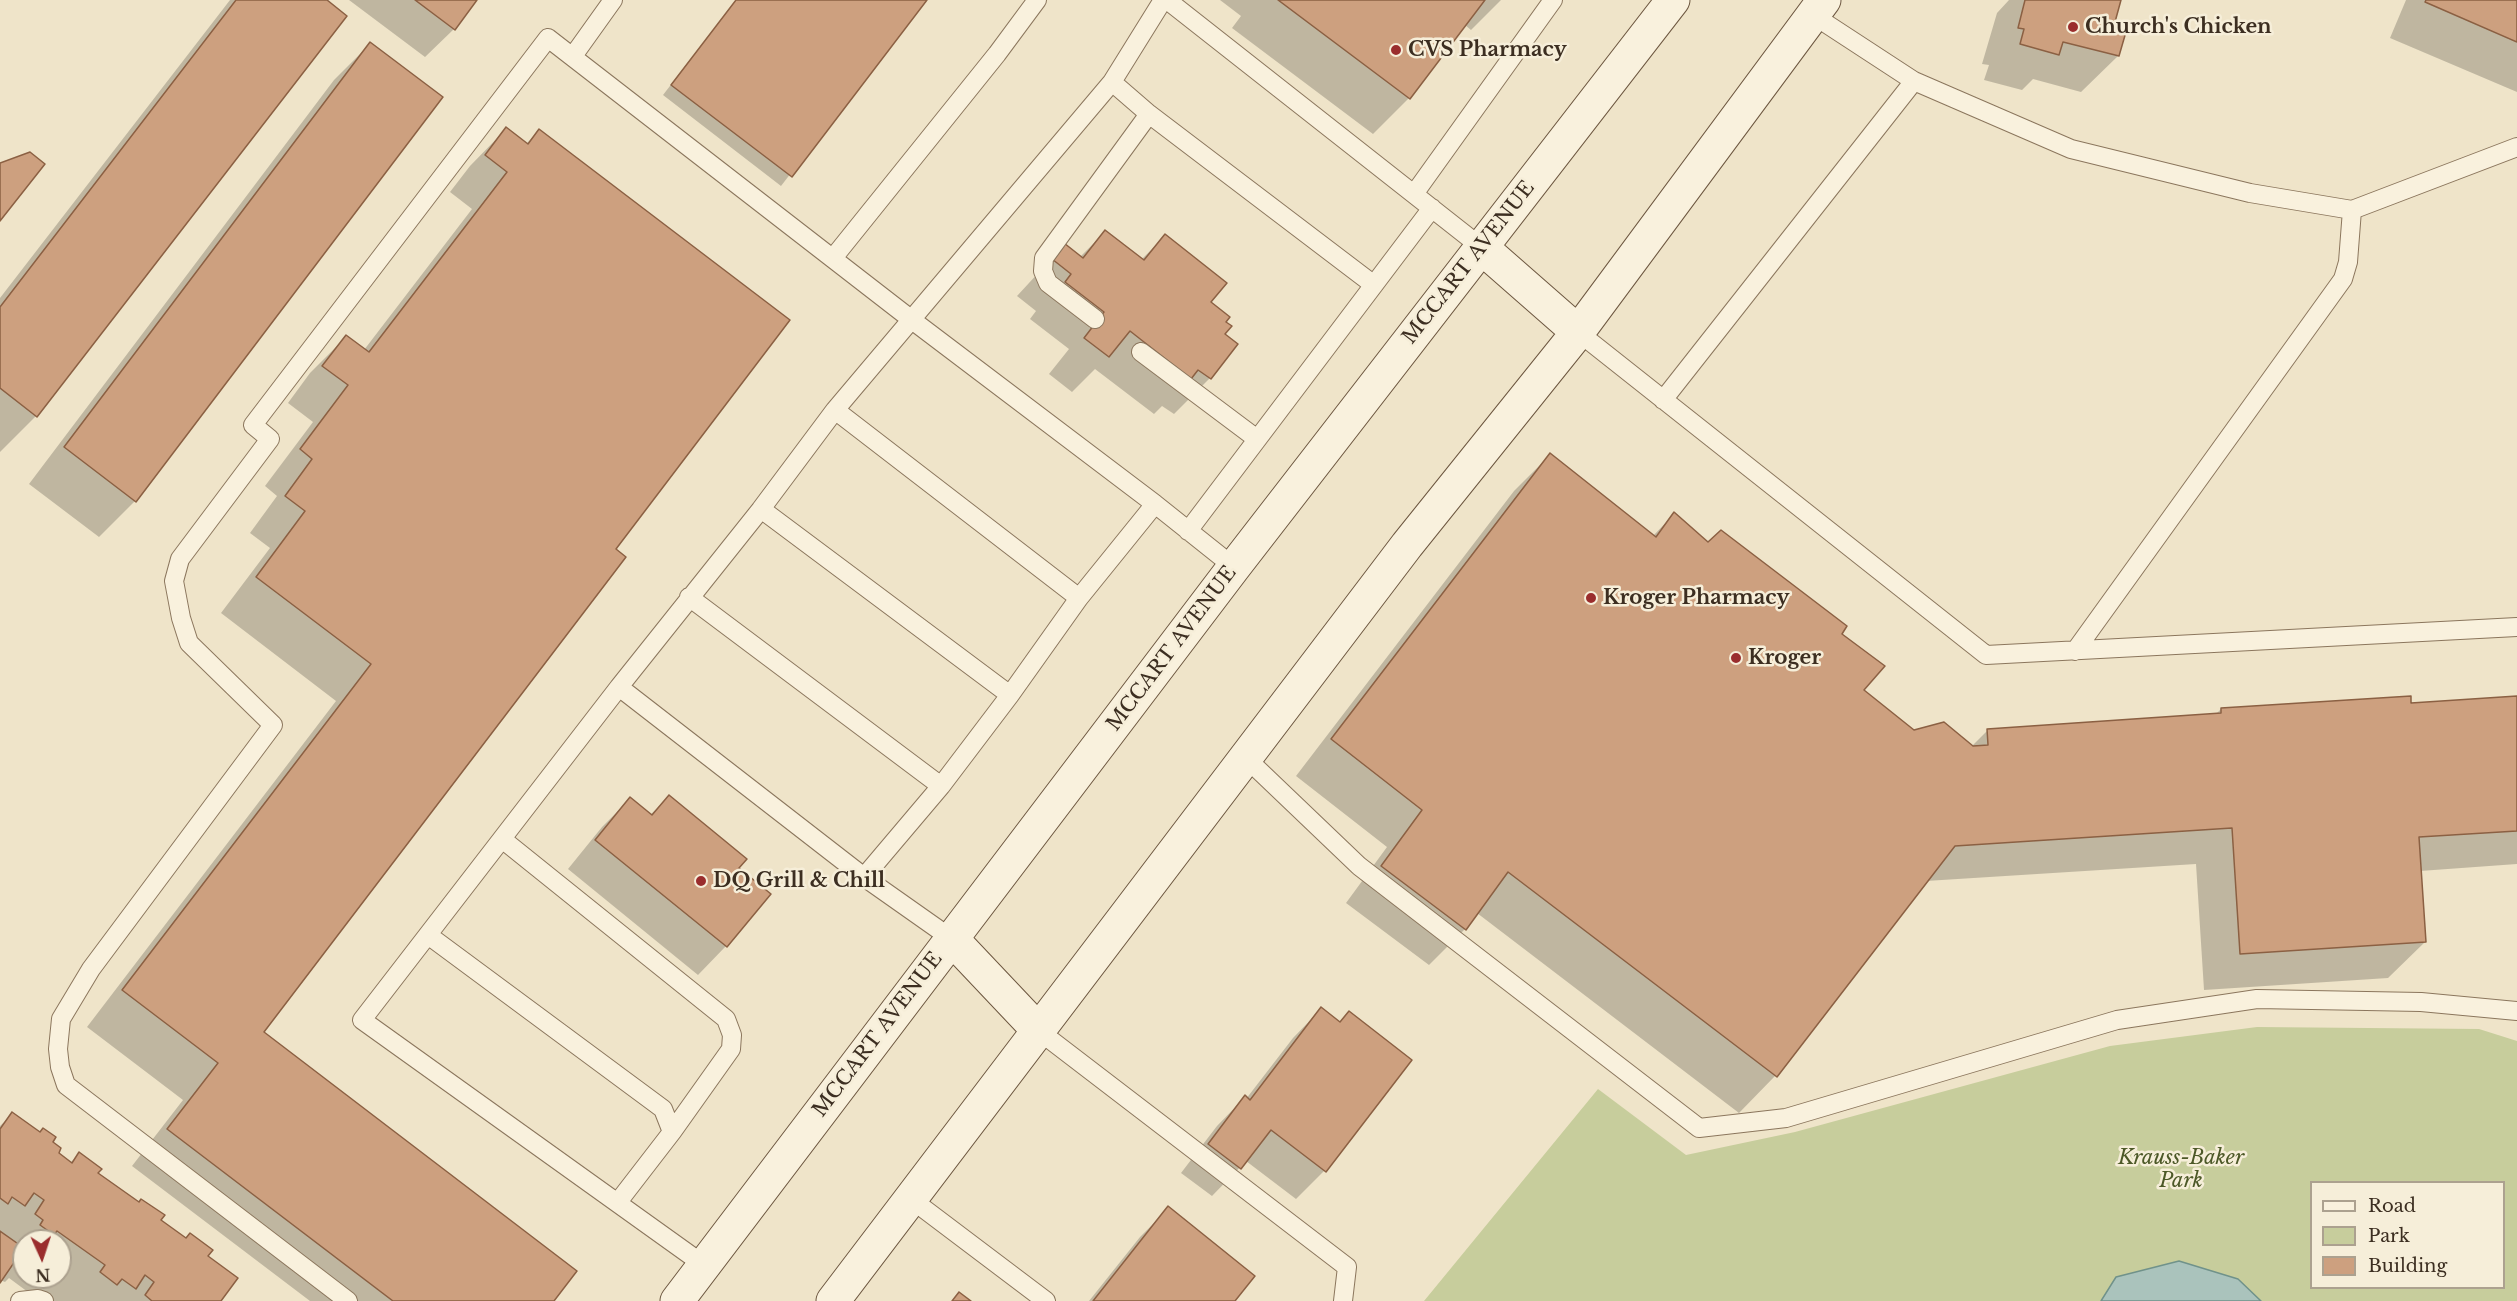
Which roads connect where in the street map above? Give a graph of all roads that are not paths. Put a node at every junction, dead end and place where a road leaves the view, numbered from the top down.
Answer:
1 (613, 0) edge
2 (1037, 0) edge
3 (1165, 0) edge
4 (1553, 0) edge
5 (1673, 0) edge
6 (1818, 7) edge
7 (573, 56) junction
8 (1914, 81) junction
9 (1112, 82) junction
10 (1149, 114) junction
11 (2517, 147) edge
12 (1414, 194) junction
13 (1432, 208) junction
14 (2352, 210) junction
15 (1481, 247) junction
16 (833, 258) junction
17 (1374, 285) junction
18 (1095, 319) dead end
19 (912, 320) junction
20 (1578, 332) junction
21 (1141, 352) dead end
22 (1663, 400) junction
23 (835, 410) junction
24 (1257, 440) junction
25 (1155, 504) junction
26 (761, 509) junction
27 (1188, 531) junction
28 (1234, 567) junction
29 (689, 597) junction
30 (1079, 598) junction
31 (2517, 627) edge
32 (2075, 651) junction
33 (619, 687) junction
34 (1010, 695) junction
35 (1246, 758) junction
36 (941, 786) junction
37 (502, 839) junction
38 (864, 877) junction
39 (428, 935) junction
40 (952, 939) junction
41 (2517, 1011) edge
42 (1039, 1031) junction
43 (672, 1132) junction
44 (911, 1199) junction
45 (618, 1202) junction
46 (704, 1264) junction
47 (20, 1301) edge
48 (44, 1301) edge
49 (348, 1301) edge
50 (676, 1301) edge
51 (833, 1301) edge
52 (1046, 1301) edge
53 (1343, 1301) edge

1 - 7 lane
2 - 16 lane
3 - 9 lane
3 - 12 lane
4 - 12 lane
5 - 15 main road, MCCART AVENUE
6 - 8 lane
6 - 20 main road
7 - 16 lane
7 - 49 lane
8 - 14 lane
8 - 22 lane
9 - 10 lane
9 - 19 lane
10 - 17 lane
10 - 18 lane
11 - 14 lane
12 - 13 lane
13 - 15 lane
13 - 17 lane
14 - 32 lane
15 - 20 main road
15 - 28 main road, MCCART AVENUE
16 - 19 lane
17 - 24 lane
19 - 23 lane
19 - 25 lane
20 - 22 lane
20 - 35 main road
21 - 24 lane
22 - 32 lane
23 - 26 lane
23 - 30 lane
24 - 27 lane
25 - 27 lane
25 - 30 lane
26 - 29 lane
26 - 34 lane
27 - 28 lane
28 - 40 main road, MCCART AVENUE
29 - 33 lane
29 - 36 lane
30 - 34 lane
31 - 32 lane
33 - 37 lane
33 - 38 lane
34 - 36 lane
35 - 41 lane
35 - 42 main road
36 - 38 lane
37 - 39 lane
37 - 43 lane
38 - 40 lane
39 - 43 lane
39 - 45 lane
40 - 42 main road
40 - 46 main road, MCCART AVENUE
42 - 44 main road
42 - 53 lane
43 - 45 lane
44 - 51 main road
44 - 52 lane
45 - 46 lane
46 - 50 main road, MCCART AVENUE
47 - 48 lane

